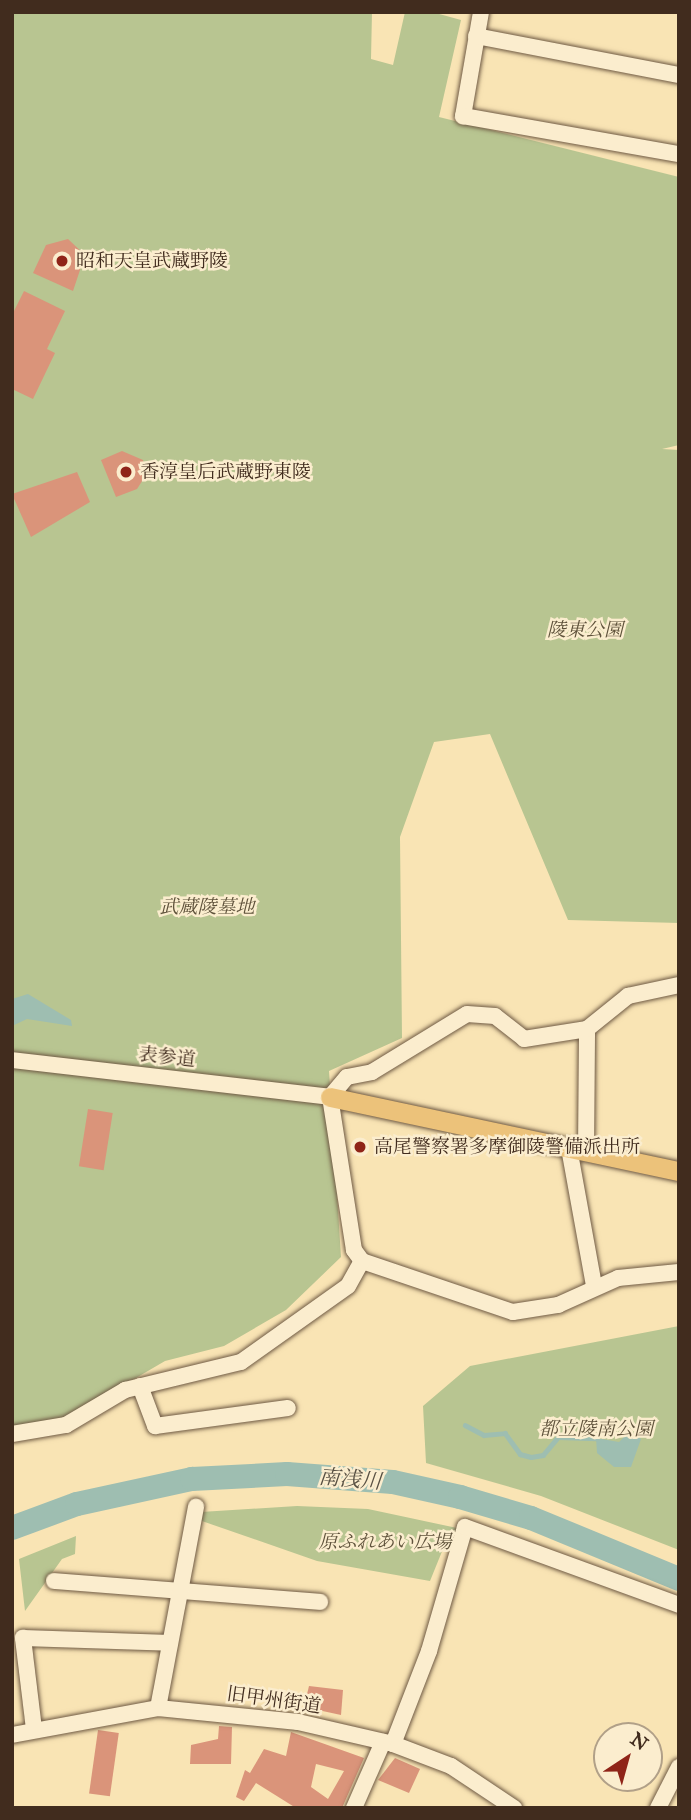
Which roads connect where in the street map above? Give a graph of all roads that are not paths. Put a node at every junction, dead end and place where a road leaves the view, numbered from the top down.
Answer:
1 (481, 12) edge
2 (476, 36) junction
3 (679, 75) edge
4 (679, 154) edge
5 (679, 985) edge
6 (587, 1029) junction
7 (12, 1060) edge
8 (324, 1097) junction
9 (577, 1150) junction
10 (679, 1171) edge
11 (362, 1261) junction
12 (679, 1272) edge
13 (594, 1285) junction
14 (141, 1386) junction
15 (288, 1408) dead end
16 (12, 1434) edge
17 (196, 1507) dead end
18 (54, 1581) dead end
19 (181, 1587) junction
20 (320, 1602) dead end
21 (679, 1605) edge
22 (170, 1643) junction
23 (158, 1708) junction
24 (34, 1729) junction
25 (12, 1735) edge
26 (388, 1743) junction
27 (679, 1767) edge
28 (661, 1802) edge
29 (679, 1804) edge
30 (354, 1808) edge
31 (514, 1808) edge

1 - 2 street
2 - 3 street
2 - 4 street
5 - 6 street
6 - 8 street
6 - 9 street
7 - 8 street, 表参道
8 - 9 main road
8 - 11 street
9 - 10 main road
9 - 13 street
11 - 13 street
11 - 14 street
12 - 13 street
14 - 15 street
14 - 16 street
17 - 19 street
18 - 19 street
19 - 20 street
19 - 22 street
21 - 26 street
22 - 23 street
22 - 24 street
23 - 24 street, 旧甲州街道
23 - 26 street, 旧甲州街道
24 - 25 street, 旧甲州街道
26 - 30 street
26 - 31 street, 旧甲州街道
27 - 28 street
28 - 29 street

